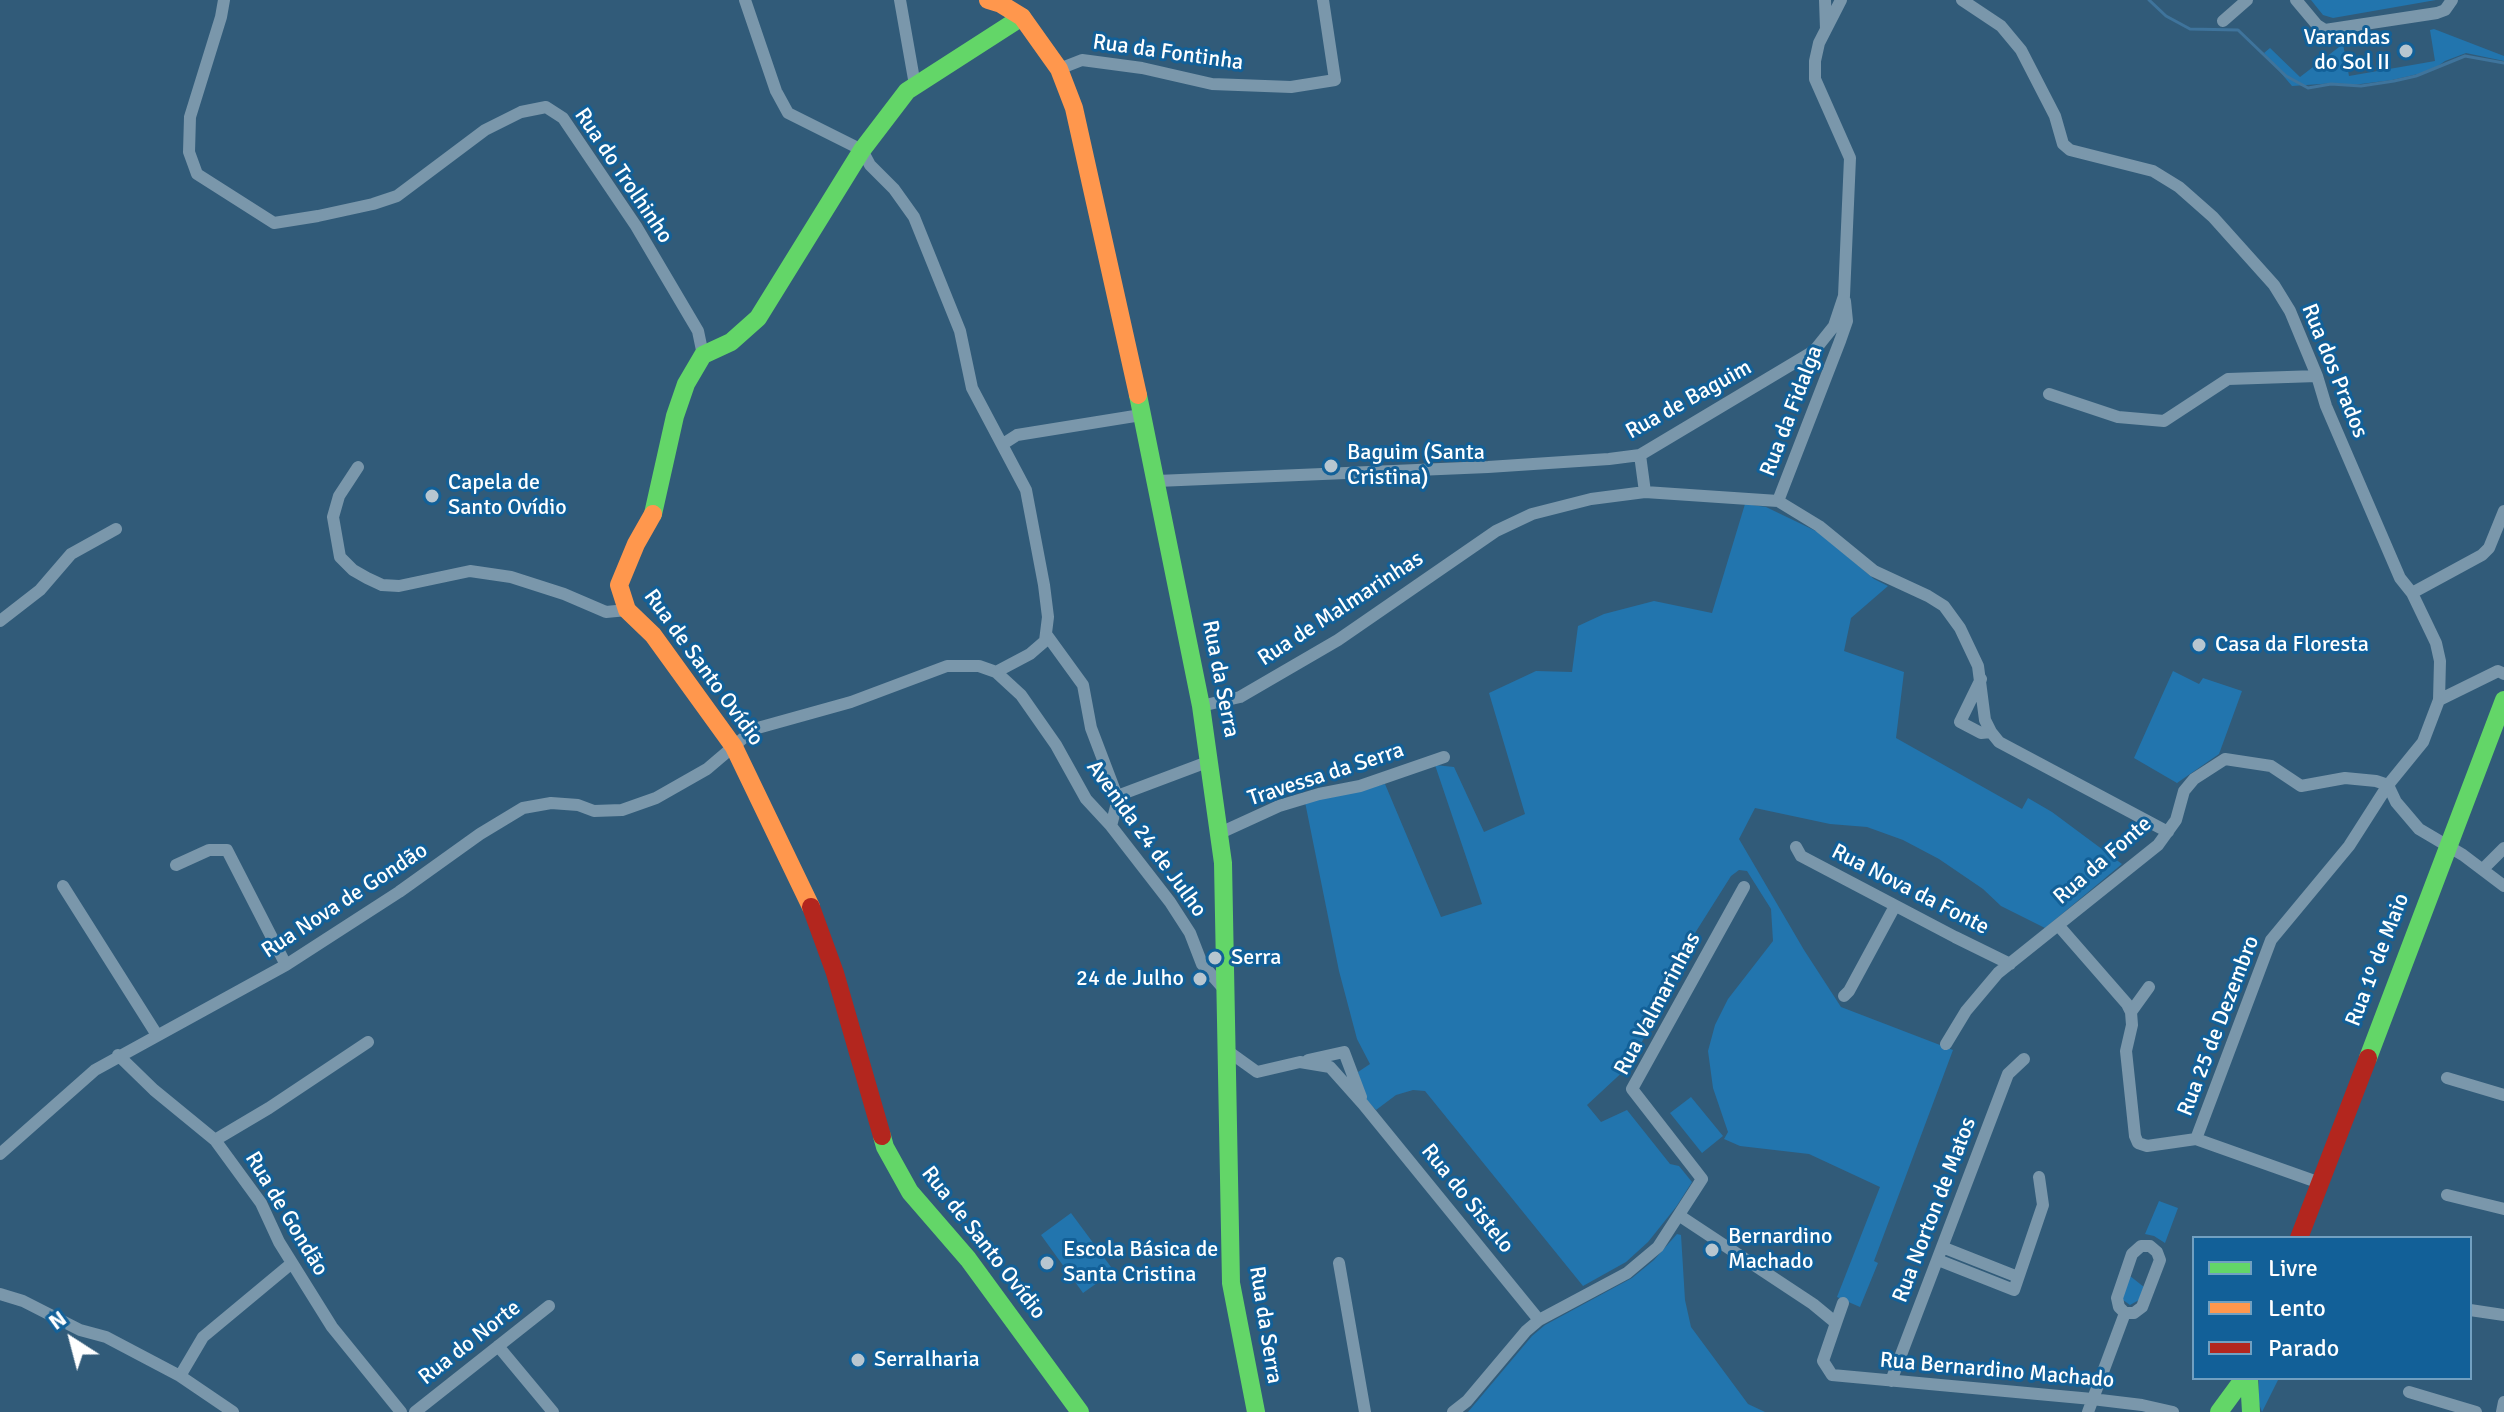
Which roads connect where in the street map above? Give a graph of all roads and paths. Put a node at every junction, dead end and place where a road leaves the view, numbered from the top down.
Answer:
1 (224, 0) edge
2 (745, 0) edge
3 (900, 0) edge
4 (988, 0) edge
5 (1323, 0) edge
6 (1825, 0) edge
7 (1841, 0) edge
8 (1962, 0) edge
9 (2247, 0) edge
10 (2296, 0) edge
11 (2452, 0) edge
12 (1022, 17) junction
13 (2223, 21) dead end
14 (1826, 29) junction
15 (1059, 69) junction
16 (915, 85) junction
17 (862, 150) junction
18 (1844, 296) junction
19 (703, 355) junction
20 (2317, 376) junction
21 (2049, 394) dead end
22 (1141, 415) junction
23 (1003, 444) junction
24 (1640, 455) junction
25 (358, 467) dead end
26 (1157, 481) junction
27 (1645, 492) junction
28 (1778, 501) junction
29 (2504, 511) edge
30 (116, 529) dead end
31 (2412, 593) junction
32 (627, 610) junction
33 (0, 621) edge
34 (1046, 634) junction
35 (996, 672) junction
36 (2504, 674) edge
37 (1981, 679) junction
38 (2439, 700) junction
39 (2504, 700) edge
40 (1201, 706) junction
41 (1991, 732) junction
42 (734, 747) junction
43 (1444, 757) dead end
44 (1210, 761) junction
45 (2388, 785) junction
46 (1117, 796) junction
47 (1111, 826) junction
48 (2168, 832) junction
49 (1220, 833) junction
50 (1796, 847) dead end
51 (2448, 847) junction
52 (2504, 848) edge
53 (176, 865) dead end
54 (2483, 869) junction
55 (63, 886) dead end
56 (2504, 886) edge
57 (1744, 887) dead end
58 (1895, 906) junction
59 (2058, 925) junction
60 (2010, 964) junction
61 (286, 965) junction
62 (2149, 987) dead end
63 (1224, 989) junction
64 (1844, 996) dead end
65 (2131, 1012) junction
66 (157, 1035) junction
67 (368, 1042) dead end
68 (1946, 1044) dead end
69 (1225, 1049) junction
70 (118, 1055) junction
71 (2024, 1059) dead end
72 (1300, 1062) junction
73 (2447, 1078) dead end
74 (2504, 1095) edge
75 (1363, 1104) junction
76 (2196, 1139) junction
77 (215, 1140) junction
78 (0, 1154) edge
79 (2039, 1177) dead end
80 (2320, 1183) junction
81 (2447, 1195) dead end
82 (2504, 1209) edge
83 (1680, 1216) junction
84 (2300, 1236) edge
85 (1940, 1254) junction
86 (292, 1263) junction
87 (1339, 1263) dead end
88 (0, 1294) edge
89 (1843, 1303) dead end
90 (549, 1306) dead end
91 (2472, 1310) edge
92 (2125, 1313) junction
93 (2504, 1315) edge
94 (1539, 1320) junction
95 (1836, 1323) junction
96 (498, 1346) junction
97 (180, 1376) junction
98 (2244, 1380) edge
99 (2246, 1380) edge
100 (1891, 1381) junction
101 (2409, 1392) dead end
102 (2092, 1399) junction
103 (2504, 1402) edge
104 (233, 1412) edge
105 (401, 1412) edge
106 (416, 1412) edge
107 (553, 1412) edge
108 (1080, 1412) edge
109 (1256, 1412) edge
110 (1365, 1412) edge
111 (1453, 1412) edge
112 (2088, 1412) edge
113 (2169, 1412) edge
114 (2219, 1412) edge
115 (2245, 1412) edge
116 (2251, 1412) edge
117 (2476, 1412) edge
118 (2502, 1412) edge

1 - 19 street, Rua do Trolhinho
2 - 17 street
3 - 16 street
4 - 12 main road, Rua da Serra
5 - 15 street, Rua da Fontinha
6 - 14 street
7 - 14 street, Rua de Baguim
8 - 20 street, Rua dos Prados
9 - 13 street
10 - 11 street
12 - 15 main road, Rua da Serra
12 - 16 main road
14 - 18 street, Rua de Baguim
15 - 22 main road, Rua da Serra
16 - 17 main road
17 - 19 main road
17 - 23 street
18 - 24 street, Rua de Baguim
18 - 28 street, Rua da Fidalga
19 - 32 main road, Rua de Santo Ovídio
20 - 21 street
20 - 31 street, Rua dos Prados
22 - 23 street
22 - 26 main road, Rua da Serra
23 - 34 street
24 - 26 street, Rua de Baguim
24 - 27 street
25 - 32 street
26 - 40 main road, Rua da Serra
27 - 28 street, Rua de Malmarinhas
27 - 40 street, Rua de Malmarinhas
28 - 37 street, Rua da Fidalga
29 - 31 street
30 - 33 street
31 - 38 street, Rua dos Prados
32 - 42 main road, Rua de Santo Ovídio
34 - 35 street
34 - 46 street
35 - 42 street
35 - 47 street, Avenida 24 de Julho
36 - 38 street
37 - 41 street, Rua da Fidalga
37 - 41 street
38 - 45 street, Rua dos Prados
39 - 51 main road, Rua 1º de Maio
40 - 44 main road, Rua da Serra
41 - 48 street
42 - 61 street, Rua Nova de Gondão
42 - 108 main road, Rua de Santo Ovídio
43 - 49 street, Travessa da Serra
44 - 46 street
44 - 49 main road, Rua da Serra
45 - 48 street, Rua da Fonte
45 - 51 street
45 - 76 street, Rua 25 de Dezembro
46 - 47 street
47 - 63 street, Avenida 24 de Julho
48 - 59 street, Rua da Fonte
49 - 63 main road, Rua da Serra
50 - 58 street, Rua Nova da Fonte
51 - 54 street
51 - 80 main road, Rua 1º de Maio
52 - 54 street
53 - 61 street
54 - 56 street
55 - 66 street
57 - 83 street, Rua Valmarinhas
58 - 60 street, Rua Nova da Fonte
58 - 64 street
59 - 60 street, Rua da Fonte
59 - 65 street
60 - 68 street, Rua da Fonte
61 - 66 street, Rua Nova de Gondão
62 - 65 street
63 - 69 main road, Rua da Serra
65 - 76 street
66 - 70 street, Rua Nova de Gondão
67 - 77 street
69 - 72 street, Rua do Sistelo
69 - 109 main road, Rua da Serra
70 - 77 street, Rua de Gondão
70 - 78 street, Rua Nova de Gondão
71 - 85 street, Rua Norton de Matos
72 - 75 street, Rua do Sistelo
72 - 75 street, Rua do Sistelo
73 - 74 street
75 - 94 street, Rua do Sistelo
76 - 80 street, Rua 25 de Dezembro
77 - 86 street, Rua de Gondão
79 - 85 street
80 - 84 main road, Rua 1º de Maio
81 - 82 street
83 - 94 street
83 - 95 street
85 - 100 street, Rua Norton de Matos
86 - 97 street
86 - 105 street, Rua de Gondão
87 - 110 street
88 - 97 street
89 - 95 street
90 - 96 street, Rua do Norte
91 - 93 street
92 - 92 street
92 - 102 street
94 - 111 street
95 - 100 street, Rua Bernardino Machado
96 - 106 street, Rua do Norte
96 - 107 street
97 - 104 street
98 - 114 main road
99 - 116 main road
100 - 102 street, Rua Bernardino Machado
101 - 117 street
102 - 112 street
102 - 113 street, Rua Bernardino Machado
103 - 118 street
114 - 115 main road

